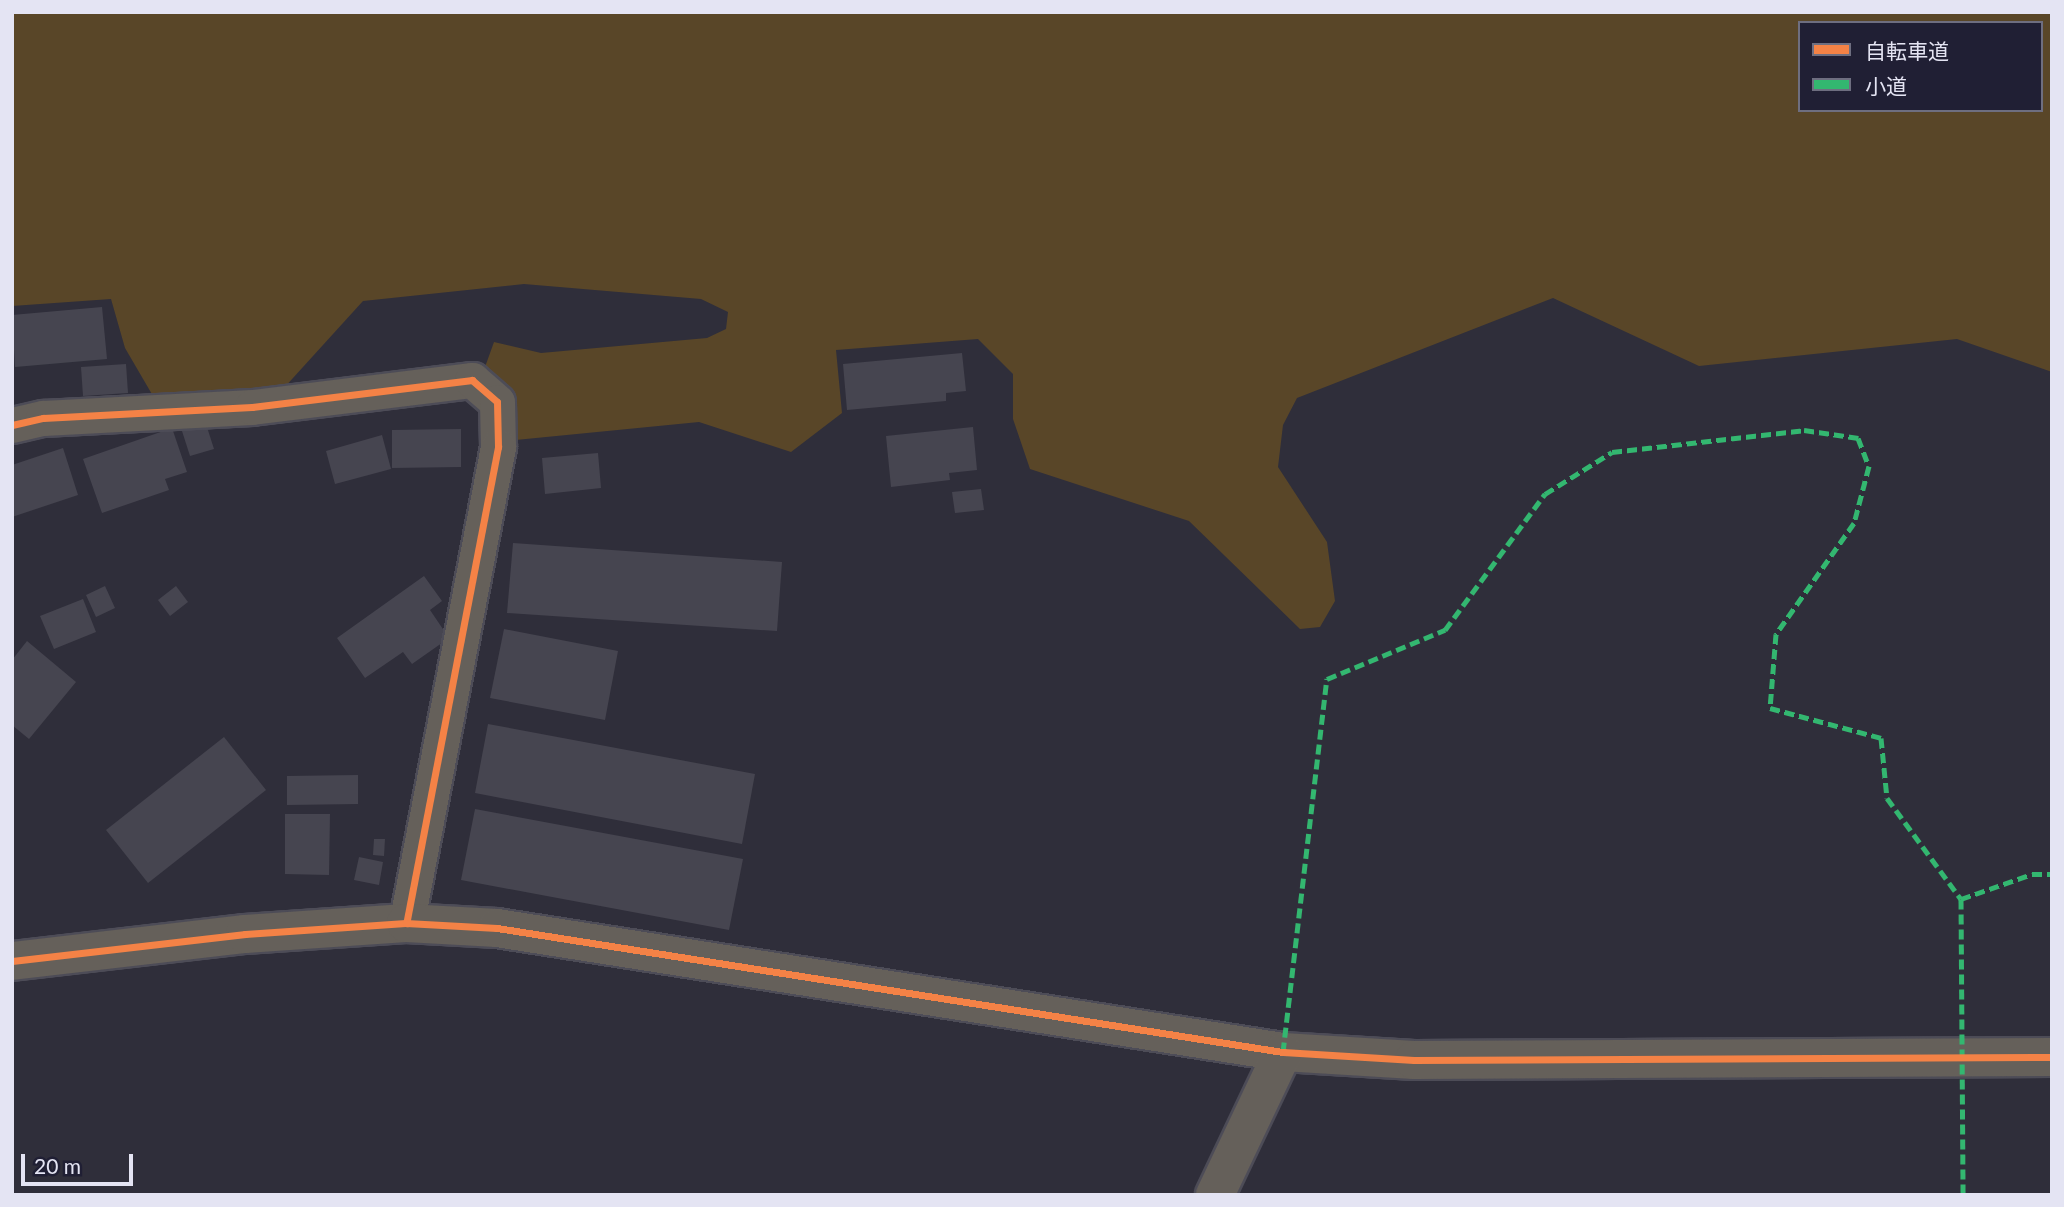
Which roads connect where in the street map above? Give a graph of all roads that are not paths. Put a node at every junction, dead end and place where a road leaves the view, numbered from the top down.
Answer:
1 (12, 425) edge
2 (406, 923) junction
3 (12, 961) edge
4 (1283, 1052) junction
5 (2052, 1057) edge
6 (1215, 1195) edge

1 - 2 street
2 - 3 street
2 - 4 street
4 - 5 street
4 - 6 street

